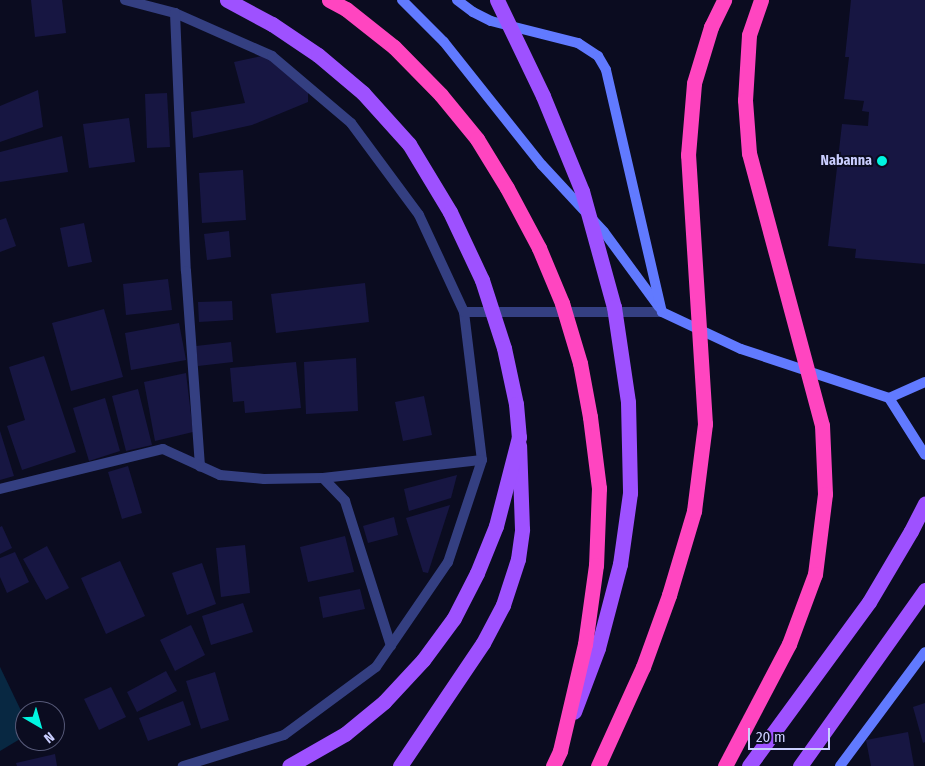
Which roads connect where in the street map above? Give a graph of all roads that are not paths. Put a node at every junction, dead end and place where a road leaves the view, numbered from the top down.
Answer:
1 (125, 0) edge
2 (227, 0) edge
3 (329, 0) edge
4 (402, 0) edge
5 (457, 0) edge
6 (497, 0) edge
7 (724, 0) edge
8 (761, 0) edge
9 (174, 13) junction
10 (464, 312) junction
11 (662, 312) junction
12 (925, 382) edge
13 (888, 398) junction
14 (519, 437) junction
15 (925, 455) edge
16 (482, 460) junction
17 (200, 466) junction
18 (323, 478) junction
19 (0, 489) edge
20 (925, 503) edge
21 (925, 590) edge
22 (391, 646) junction
23 (925, 652) edge
24 (560, 751) junction
25 (182, 766) edge
26 (289, 766) edge
27 (400, 766) edge
28 (553, 766) edge
29 (598, 766) edge
30 (725, 766) edge
31 (749, 766) edge
32 (800, 766) edge
33 (840, 766) edge

1 - 9 street
2 - 14 main road, bridge
3 - 24 highway, bridge
4 - 11 street
5 - 11 street
6 - 24 main road, bridge
7 - 29 highway, bridge
8 - 30 highway, bridge
9 - 10 street
9 - 17 street
10 - 11 street
10 - 16 street
11 - 13 street
12 - 13 street
13 - 15 street
14 - 26 main road, bridge
14 - 27 main road, bridge
16 - 18 street
16 - 22 street
17 - 18 street
17 - 19 street
18 - 22 street
20 - 31 main road
21 - 32 main road
22 - 25 street
23 - 33 street
24 - 28 highway

